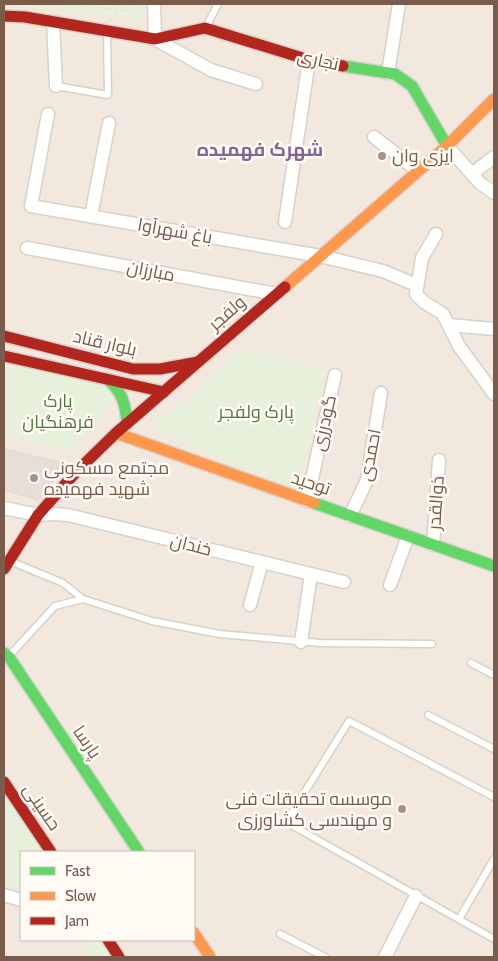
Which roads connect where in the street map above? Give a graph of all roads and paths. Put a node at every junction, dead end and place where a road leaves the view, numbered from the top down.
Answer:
1 (66, 4) edge
2 (104, 4) edge
3 (126, 4) edge
4 (154, 4) edge
5 (218, 4) edge
6 (399, 4) edge
7 (104, 8) junction
8 (4, 16) edge
9 (53, 22) junction
10 (205, 28) junction
11 (106, 30) junction
12 (155, 39) junction
13 (310, 60) junction
14 (388, 73) junction
15 (256, 84) dead end
16 (56, 86) joint
17 (494, 98) edge
18 (488, 112) edge
19 (48, 114) dead end
20 (109, 123) dead end
21 (374, 137) dead end
22 (447, 146) junction
23 (494, 157) edge
24 (418, 171) junction
25 (472, 174) junction
26 (494, 193) edge
27 (91, 216) junction
28 (285, 222) dead end
29 (436, 234) dead end
30 (27, 248) dead end
31 (320, 256) junction
32 (416, 286) junction
33 (276, 294) junction
34 (449, 324) junction
35 (494, 329) edge
36 (4, 336) edge
37 (4, 356) edge
38 (199, 361) junction
39 (335, 375) dead end
40 (108, 379) junction
41 (164, 392) junction
42 (381, 392) dead end
43 (494, 394) edge
44 (126, 424) junction
45 (116, 433) junction
46 (439, 460) dead end
47 (307, 500) junction
48 (4, 508) edge
49 (38, 515) junction
50 (350, 516) junction
51 (408, 536) junction
52 (433, 545) junction
53 (262, 562) junction
54 (7, 565) edge
55 (494, 566) edge
56 (311, 574) junction
57 (344, 582) dead end
58 (390, 585) dead end
59 (84, 599) junction
60 (250, 605) dead end
61 (301, 642) junction
62 (432, 644) dead end
63 (6, 655) edge
64 (471, 663) dead end
65 (494, 675) edge
66 (428, 715) dead end
67 (494, 749) edge
68 (4, 782) edge
69 (494, 797) edge
70 (50, 851) edge
71 (138, 851) edge
72 (494, 858) edge
73 (4, 895) edge
74 (416, 896) junction
75 (20, 900) edge
76 (459, 920) junction
77 (195, 934) edge
78 (280, 934) dead end
79 (494, 939) edge
80 (109, 941) edge
81 (119, 957) edge
82 (210, 957) edge
83 (325, 957) edge
84 (385, 957) edge

1 - 7 path
2 - 7 path
3 - 7 path
4 - 12 street
5 - 10 lane
6 - 14 street
8 - 9 street, نجاری
9 - 11 street, نجاری
9 - 16 street
10 - 12 street, نجاری
10 - 13 street, نجاری
11 - 12 street, نجاری
11 - 16 lane
12 - 15 street, نجاری
13 - 14 street, نجاری
13 - 28 street
14 - 22 street, نجاری
17 - 18 street, ولفجر
18 - 22 street, ولفجر
19 - 27 street, باغ شهرآوا
20 - 27 street
21 - 24 street
22 - 24 street, ولفجر
22 - 25 street
23 - 25 street
24 - 31 street, ولفجر
25 - 26 street
27 - 31 street, باغ شهرآوا
29 - 32 street
30 - 33 street, مبارزان
31 - 32 street, باغ شهرآوا
31 - 33 street, ولفجر
32 - 34 street
33 - 38 street, ولفجر
34 - 35 street
34 - 43 street
36 - 38 street, بلوار قناد
37 - 40 street, بلوار قناد
38 - 41 street, ولفجر
39 - 47 street, گودرزی
40 - 41 street, بلوار قناد
40 - 44 street
41 - 44 street, ولفجر
42 - 50 street, احمدی
44 - 45 street, ولفجر
45 - 47 street, توحید
45 - 49 street, ولفجر
46 - 52 street, ذوالقدر
47 - 50 street, توحید
48 - 49 street, خندان
49 - 53 street, خندان
49 - 54 street, ولفجر
50 - 51 street, توحید
51 - 52 street, توحید
51 - 58 street
52 - 55 street, توحید
53 - 56 street, خندان
53 - 60 street
54 - 59 lane
56 - 57 street, خندان
56 - 61 street
59 - 61 lane
59 - 63 lane
61 - 62 lane
63 - 71 street, پارسا
64 - 65 lane
66 - 67 lane
68 - 70 street, حسینی
69 - 74 lane
72 - 76 lane
73 - 75 street
74 - 76 lane
74 - 84 street
76 - 79 lane
77 - 82 street
78 - 83 lane
80 - 81 street

